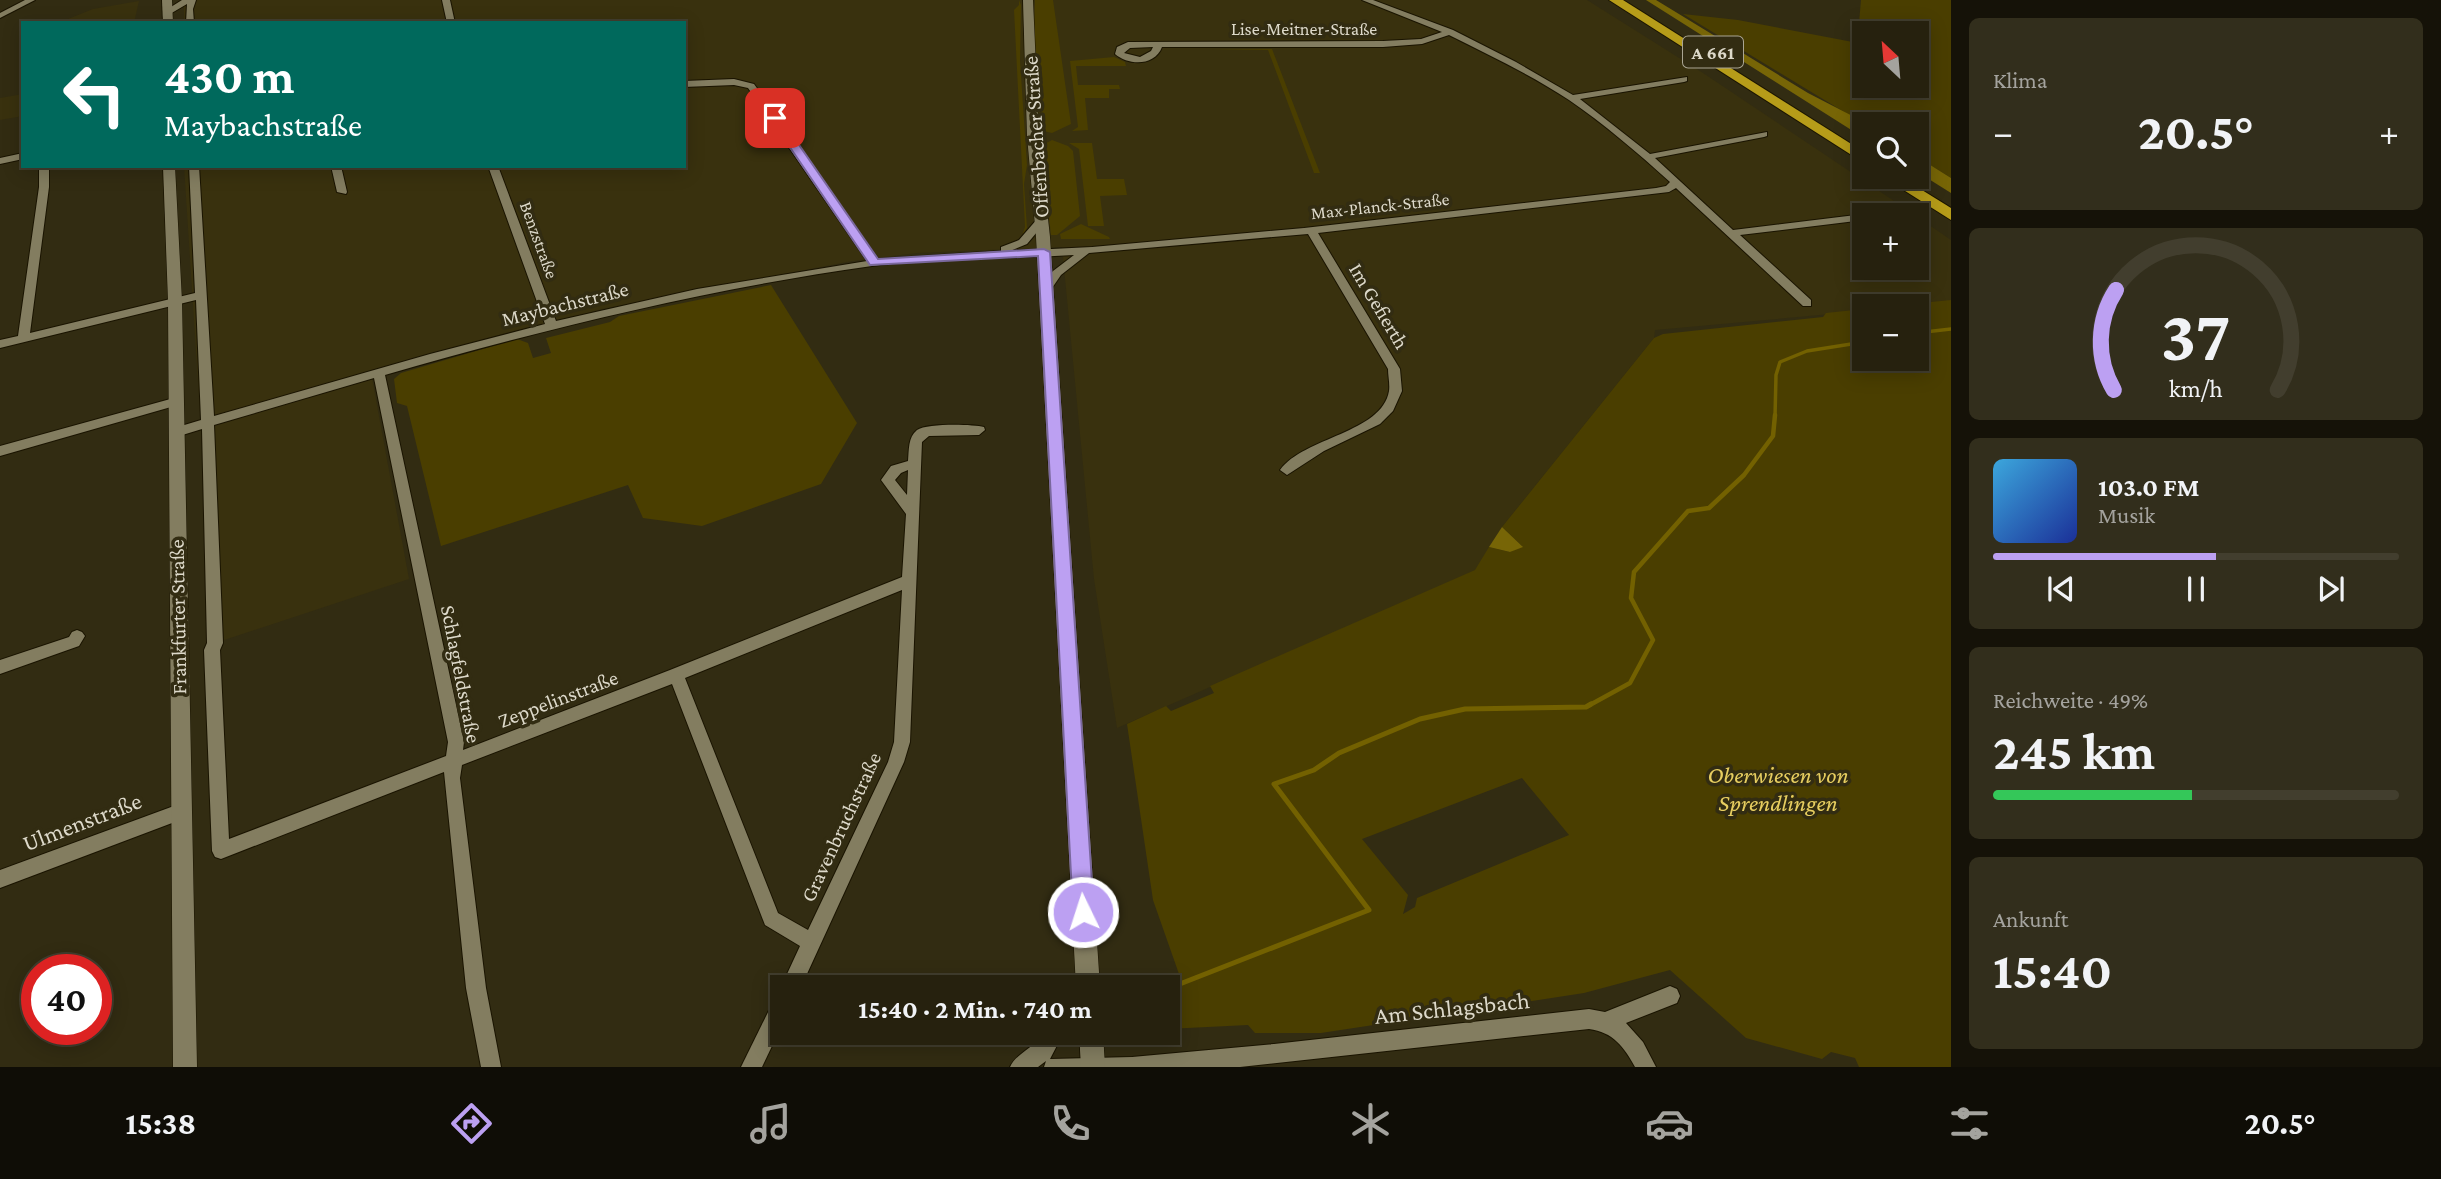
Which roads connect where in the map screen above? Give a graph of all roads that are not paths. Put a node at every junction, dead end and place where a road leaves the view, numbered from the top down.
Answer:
1 (31, 0) edge
2 (190, 0) edge
3 (446, 0) edge
4 (1028, 0) edge
5 (1366, 0) edge
6 (1615, 0) edge
7 (1632, 1) edge
8 (167, 11) edge
9 (0, 16) edge
10 (190, 21) edge
11 (451, 21) edge
12 (1450, 32) junction
13 (1157, 44) dead end
14 (1684, 79) dead end
15 (686, 84) edge
16 (1572, 98) junction
17 (1764, 134) dead end
18 (1852, 139) edge
19 (1852, 151) edge
20 (21, 156) edge
21 (1648, 157) junction
22 (0, 161) edge
23 (44, 168) edge
24 (169, 168) edge
25 (194, 168) edge
26 (336, 168) edge
27 (494, 168) edge
28 (1675, 183) junction
29 (1929, 188) edge
30 (1910, 189) edge
31 (342, 192) dead end
32 (1951, 202) edge
33 (1951, 215) edge
34 (1852, 218) edge
35 (1042, 220) junction
36 (1311, 231) junction
37 (1732, 233) junction
38 (1086, 251) junction
39 (1044, 252) junction
40 (972, 255) junction
41 (874, 262) junction
42 (1046, 289) junction
43 (201, 295) junction
44 (175, 301) junction
45 (1807, 303) dead end
46 (552, 326) junction
47 (23, 339) junction
48 (0, 344) edge
49 (379, 374) junction
50 (174, 402) junction
51 (208, 423) junction
52 (979, 430) dead end
53 (176, 432) junction
54 (0, 451) edge
55 (914, 464) junction
56 (1287, 470) dead end
57 (912, 512) junction
58 (908, 582) junction
59 (77, 636) dead end
60 (0, 667) edge
61 (676, 675) junction
62 (455, 761) junction
63 (182, 811) junction
64 (221, 851) joint
65 (0, 879) edge
66 (1085, 936) junction
67 (813, 943) junction
68 (797, 975) edge
69 (1077, 975) edge
70 (1087, 975) edge
71 (1670, 996) dead end
72 (1607, 1021) junction
73 (770, 1029) edge
74 (1047, 1045) edge
75 (1092, 1045) edge
76 (1274, 1054) junction
77 (185, 1067) edge
78 (491, 1067) edge
79 (751, 1067) edge
80 (1020, 1067) edge
81 (1054, 1067) edge
82 (1093, 1067) edge
83 (1218, 1067) edge
84 (1646, 1067) edge

1 - 9 street
2 - 8 street
2 - 10 street
3 - 11 street
4 - 35 street, Offenbacher Straße
5 - 12 street
6 - 19 highway, A 661
7 - 18 highway, A 661
12 - 13 street, Lise-Meitner-Straße
12 - 16 street
14 - 16 street
15 - 41 street
16 - 21 street
17 - 21 street
20 - 22 street
21 - 28 street
23 - 47 street
24 - 44 street, Frankfurter Straße
25 - 43 street, Frankfurter Straße
26 - 31 street
27 - 46 street, Benzstraße
28 - 36 street, Max-Planck-Straße
28 - 37 street
29 - 32 highway
30 - 33 highway
34 - 37 street
35 - 39 street, Offenbacher Straße
35 - 40 street, Maybachstraße
36 - 38 street, Max-Planck-Straße
36 - 56 street, Im Gefierth
37 - 45 street
38 - 39 street, Max-Planck-Straße
38 - 42 street
39 - 40 street, Maybachstraße
39 - 42 street, Offenbacher Straße
40 - 41 street, Maybachstraße
41 - 46 street, Maybachstraße
42 - 66 street, Offenbacher Straße
43 - 44 street
43 - 51 street, Frankfurter Straße
44 - 47 street
44 - 50 street, Frankfurter Straße
46 - 49 street, Maybachstraße
47 - 48 street
49 - 51 street, Maybachstraße
49 - 62 street, Schlagfeldstraße
50 - 53 street, Frankfurter Straße
50 - 54 street
51 - 53 street, Maybachstraße
51 - 64 street, Frankfurter Straße
52 - 55 street, Gravenbruchstraße
53 - 63 street, Frankfurter Straße
55 - 57 street, Gravenbruchstraße
55 - 57 street
57 - 58 street, Gravenbruchstraße
58 - 61 street, Zeppelinstraße
58 - 67 street, Gravenbruchstraße
59 - 60 street
61 - 62 street, Zeppelinstraße
61 - 67 street
62 - 64 street, Zeppelinstraße
62 - 78 street, Schlagfeldstraße
63 - 65 street, Ulmenstraße
63 - 77 street, Frankfurter Straße
66 - 69 street
66 - 70 street, Offenbacher Straße
67 - 68 street, Gravenbruchstraße
71 - 72 street
72 - 76 street, Am Schlagsbach
72 - 84 street
73 - 79 street
74 - 80 street
75 - 82 street
76 - 82 street, Am Schlagsbach
76 - 83 street, Am Schlagsbach
81 - 82 street, Am Schlagsbach

